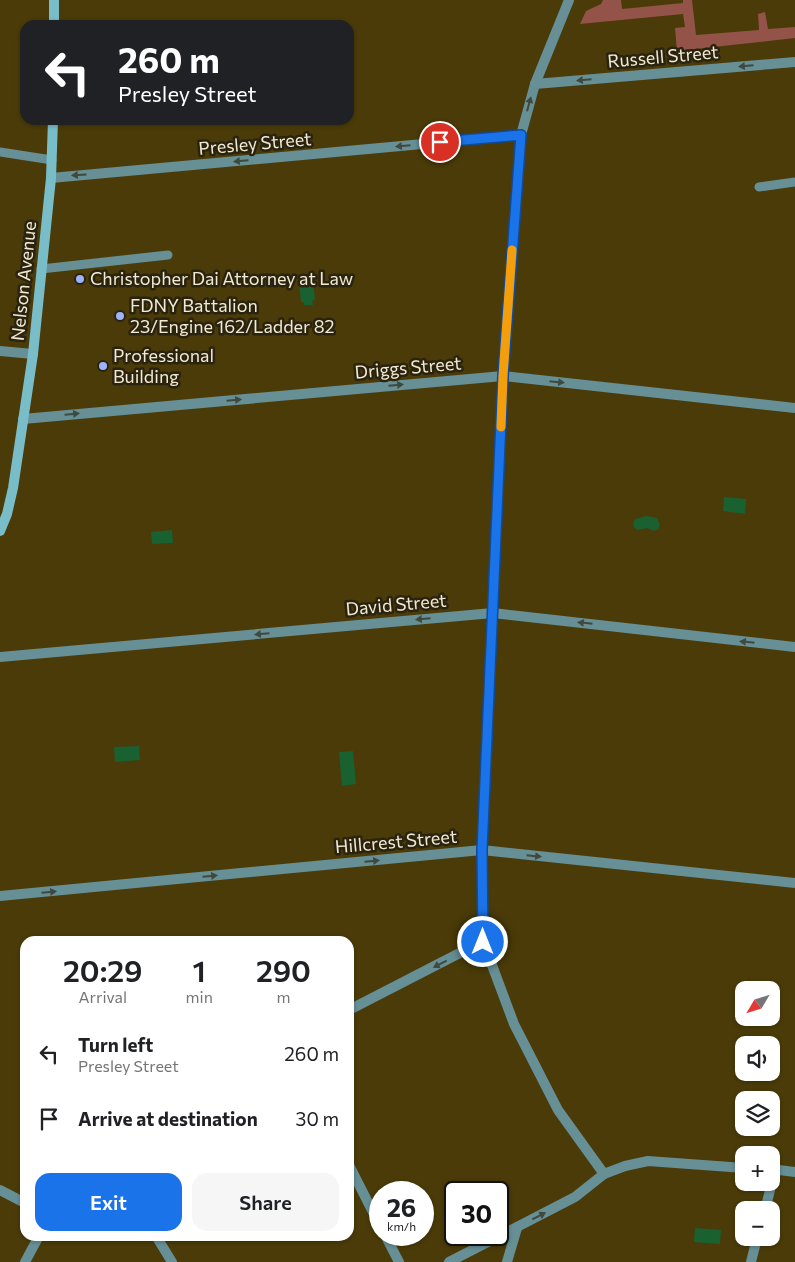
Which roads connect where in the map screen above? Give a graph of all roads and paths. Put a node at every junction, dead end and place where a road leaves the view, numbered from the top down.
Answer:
1 (54, 0) edge
2 (569, 0) edge
3 (54, 20) edge
4 (795, 62) edge
5 (535, 84) junction
6 (53, 125) edge
7 (521, 135) junction
8 (0, 152) edge
9 (52, 160) junction
10 (51, 178) junction
11 (795, 182) edge
12 (759, 187) dead end
13 (168, 255) dead end
14 (41, 269) junction
15 (0, 351) edge
16 (32, 354) junction
17 (503, 376) junction
18 (795, 408) edge
19 (23, 419) junction
20 (0, 531) edge
21 (493, 613) junction
22 (795, 647) edge
23 (0, 657) edge
24 (482, 850) junction
25 (795, 883) edge
26 (0, 896) edge
27 (483, 942) junction
28 (354, 1007) edge
29 (735, 1167) edge
30 (780, 1171) edge
31 (795, 1172) edge
32 (604, 1174) junction
33 (354, 1175) edge
34 (0, 1190) edge
35 (20, 1200) edge
36 (369, 1204) edge
37 (516, 1228) junction
38 (36, 1241) edge
39 (159, 1241) edge
40 (391, 1246) edge
41 (755, 1246) edge
42 (25, 1262) edge
43 (172, 1262) edge
44 (399, 1262) edge
45 (450, 1262) edge
46 (507, 1262) edge
47 (751, 1262) edge

1 - 3 street
2 - 5 street
4 -> 5 street, Russell Street
7 -> 5 street
6 - 9 street, Nelson Avenue
7 -> 10 street, Presley Street
7 - 17 street
8 - 9 lane
9 - 10 street, Nelson Avenue
10 - 14 street, Nelson Avenue
11 - 12 lane
13 - 14 lane
14 - 16 street, Nelson Avenue
15 - 16 street
16 - 19 street, Nelson Avenue
17 -> 18 street, Driggs Street
19 -> 17 street, Driggs Street
17 - 21 street
19 - 20 street, Nelson Avenue
22 -> 21 street, David Street
21 -> 23 street, David Street
21 - 24 street
24 -> 25 street, Hillcrest Street
26 -> 24 street, Hillcrest Street
24 - 27 street
27 -> 28 street
27 - 32 street
29 - 32 street
30 - 31 street
37 -> 32 street
33 - 36 street
34 - 35 street
37 - 45 street
37 - 46 street
38 - 42 street
39 - 43 street
40 - 44 street
41 - 47 street

